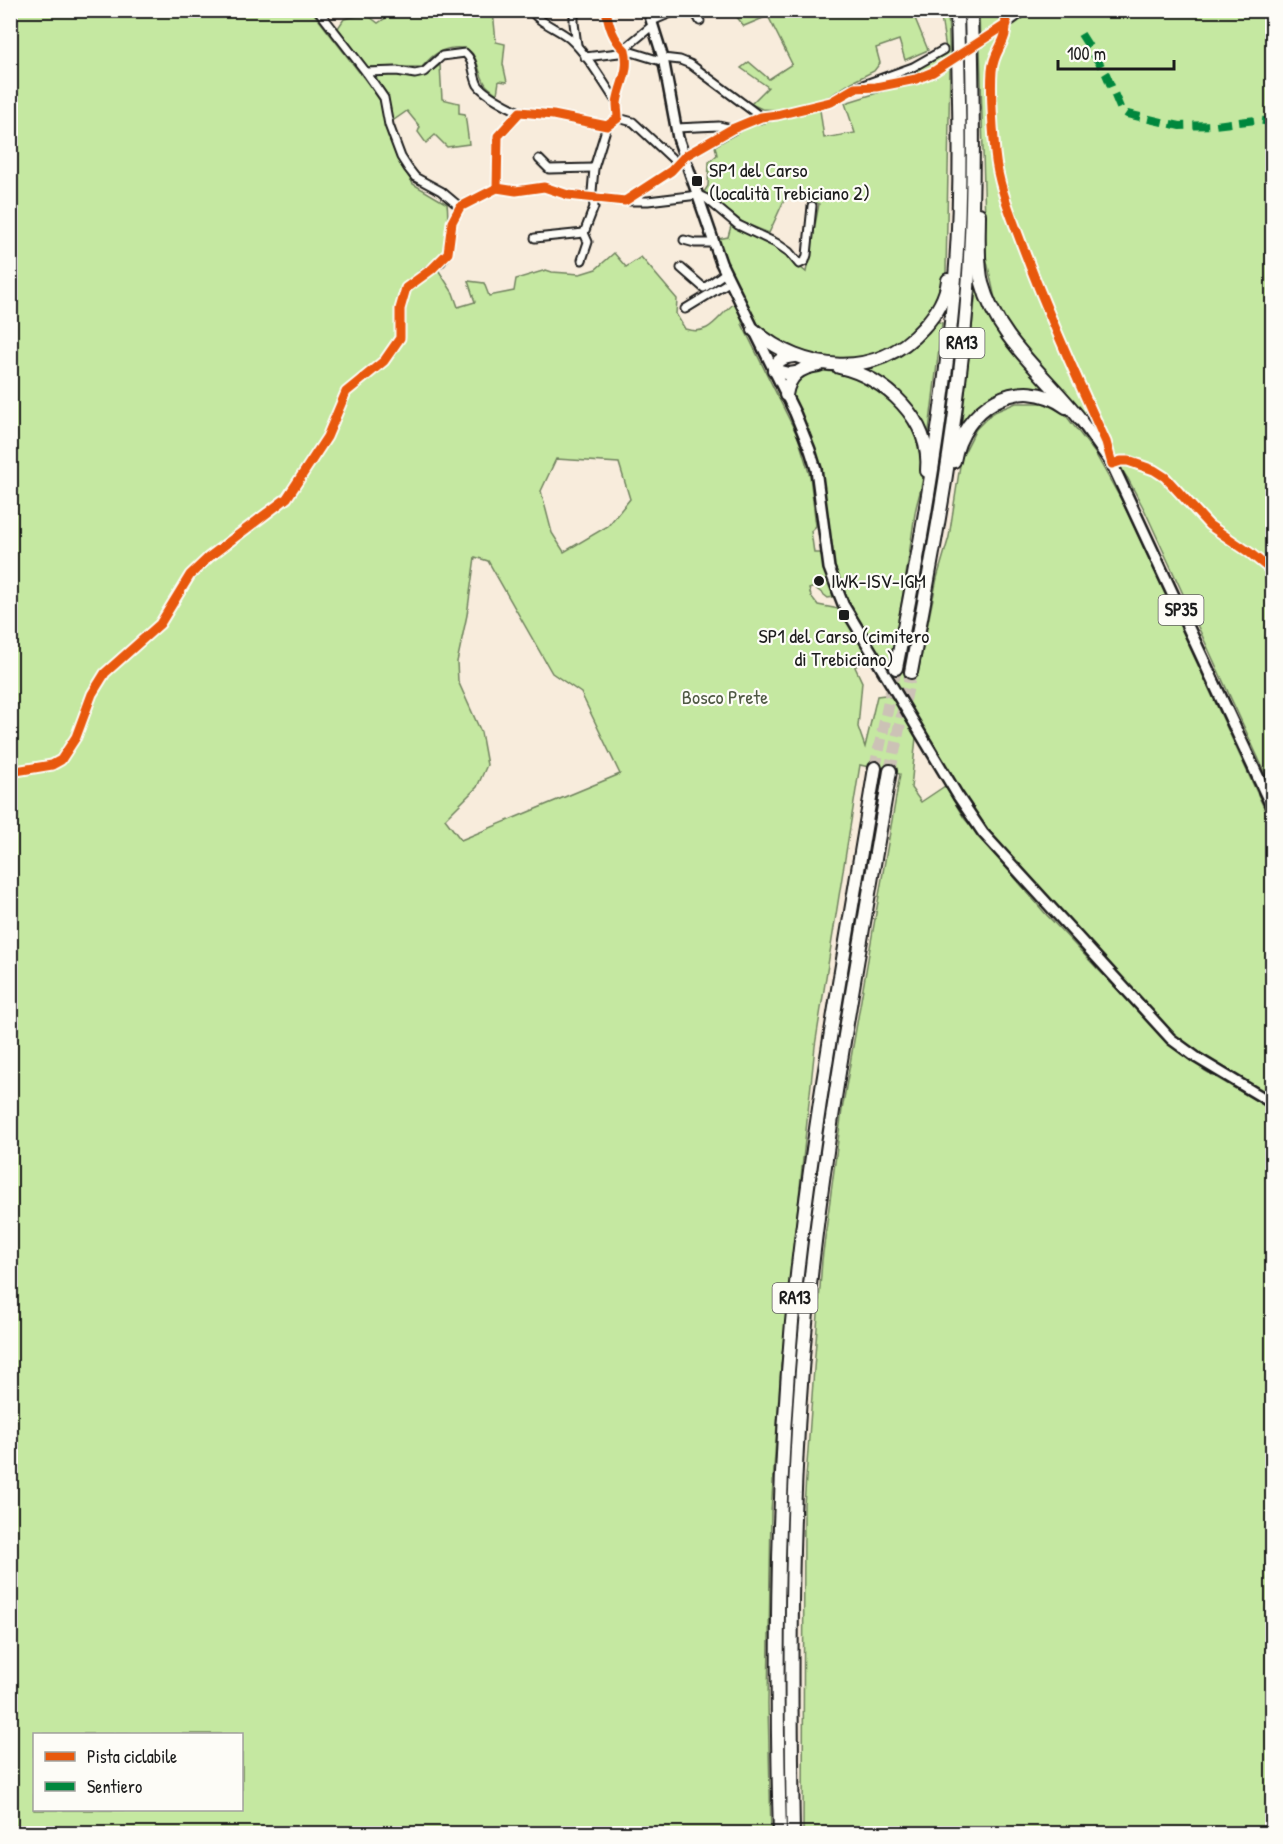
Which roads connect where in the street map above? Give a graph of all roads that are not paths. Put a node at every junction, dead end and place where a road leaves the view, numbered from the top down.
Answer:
1 (318, 10) edge
2 (531, 10) edge
3 (574, 10) edge
4 (606, 10) edge
5 (648, 10) edge
6 (678, 10) edge
7 (694, 10) edge
8 (957, 10) edge
9 (971, 10) edge
10 (1026, 10) edge
11 (700, 21) dead end
12 (653, 23) junction
13 (958, 39) junction
14 (578, 47) junction
15 (625, 50) junction
16 (943, 50) dead end
17 (585, 57) junction
18 (663, 60) junction
19 (366, 72) junction
20 (972, 82) junction
21 (855, 88) junction
22 (617, 104) junction
23 (520, 112) junction
24 (761, 117) junction
25 (618, 118) junction
26 (607, 126) junction
27 (676, 128) junction
28 (732, 129) junction
29 (685, 156) junction
30 (538, 159) dead end
31 (678, 165) junction
32 (594, 168) junction
33 (496, 188) junction
34 (698, 195) junction
35 (593, 198) junction
36 (625, 201) junction
37 (812, 206) dead end
38 (460, 207) junction
39 (584, 232) junction
40 (535, 238) dead end
41 (684, 240) dead end
42 (714, 243) junction
43 (582, 260) dead end
44 (681, 268) dead end
45 (422, 275) dead end
46 (727, 278) junction
47 (686, 309) dead end
48 (754, 330) junction
49 (794, 356) junction
50 (827, 364) junction
51 (774, 370) junction
52 (796, 373) junction
53 (786, 395) junction
54 (1080, 419) junction
55 (915, 574) junction
56 (929, 576) junction
57 (896, 668) tunnel mouth
58 (911, 672) tunnel mouth
59 (875, 768) tunnel mouth
60 (890, 771) tunnel mouth
61 (1272, 807) edge
62 (1272, 1103) edge
63 (780, 1833) edge
64 (794, 1833) edge

1 - 19 street
2 - 14 street
3 - 14 street
4 - 15 street
5 - 12 main road
6 - 12 street
7 - 11 street
8 - 13 highway, RA13
9 - 20 highway, RA13
10 - 21 street, bridge
12 - 15 street
12 - 18 main road
13 - 50 highway
13 - 55 highway, RA13
14 - 17 street
15 - 17 street
15 - 18 street
15 - 22 street
16 - 21 street
17 - 22 street
18 - 24 street
18 - 27 main road
19 - 23 street
19 - 38 street
20 - 54 highway
20 - 56 highway, RA13
21 - 24 street
22 - 25 street
23 - 26 street
23 - 33 street
24 - 28 street
25 - 26 street
25 - 31 street
26 - 32 street
27 - 28 street
27 - 29 main road
28 - 29 street
29 - 31 street
29 - 34 main road
30 - 32 street
31 - 36 street
32 - 35 street
33 - 35 street
33 - 38 street
34 - 36 street
34 - 37 street
34 - 42 main road
35 - 36 street
35 - 39 street
38 - 45 street
39 - 40 street
39 - 43 street
41 - 42 street
42 - 46 main road
44 - 46 street
46 - 47 street
46 - 48 main road
48 - 49 highway
48 - 51 main road
49 - 50 highway
49 - 51 highway
50 - 52 highway
50 - 55 highway
51 - 52 highway
51 - 53 main road
52 - 53 highway
53 - 62 main road
54 - 56 highway
54 - 61 main road, SP35
55 - 57 highway, RA13
56 - 58 highway, RA13
59 - 63 highway, RA13
60 - 64 highway, RA13

